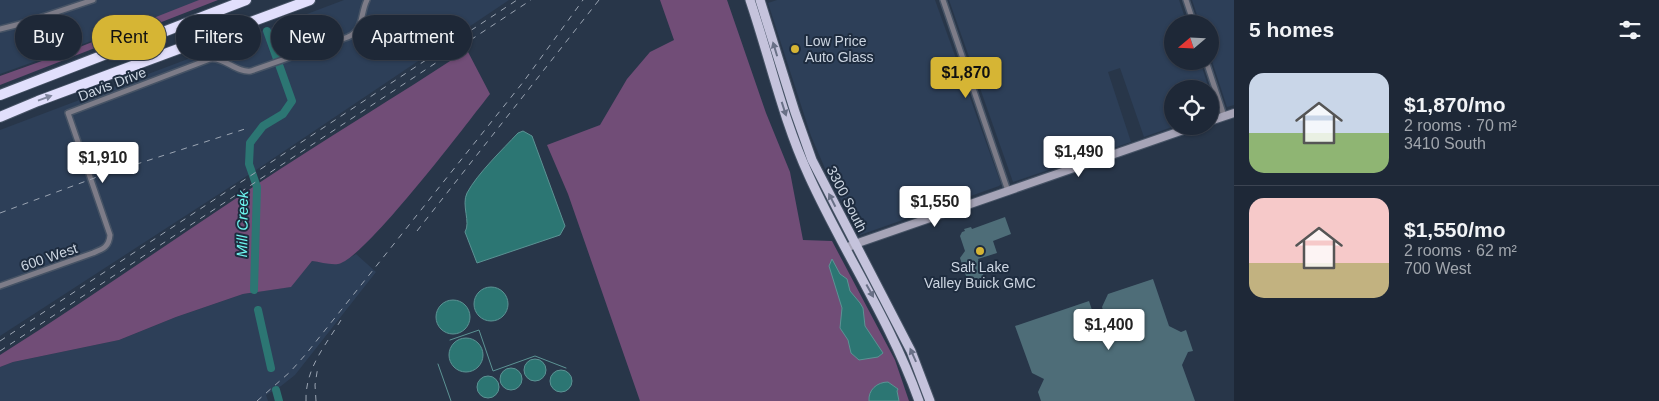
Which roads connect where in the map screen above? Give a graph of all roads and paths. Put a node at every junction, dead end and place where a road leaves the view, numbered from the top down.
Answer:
1 (70, 0) edge
2 (93, 0) edge
3 (246, 0) edge
4 (310, 0) edge
5 (314, 0) edge
6 (367, 0) edge
7 (750, 0) edge
8 (760, 0) edge
9 (943, 0) edge
10 (1186, 0) edge
11 (72, 7) junction
12 (278, 13) junction
13 (1191, 15) edge
14 (0, 29) edge
15 (1209, 70) edge
16 (0, 96) edge
17 (1234, 113) edge
18 (1224, 116) junction
19 (0, 117) edge
20 (1219, 118) edge
21 (1170, 135) edge
22 (1008, 191) junction
23 (850, 246) junction
24 (104, 249) joint
25 (0, 286) edge
26 (919, 401) edge
27 (930, 401) edge

1 - 11 street
2 - 11 street
3 - 16 highway
4 - 12 highway
5 - 12 highway
6 - 24 street, Davis Drive
7 -> 23 main road, 3300 South
23 -> 8 main road, 3300 South
9 - 22 street
10 - 13 street
11 - 14 street
19 -> 12 highway
15 - 18 street
17 - 18 street
18 - 20 street
21 - 22 street
22 - 23 street
23 -> 26 main road, 3300 South
27 -> 23 main road, 3300 South
24 - 25 street, 600 West

